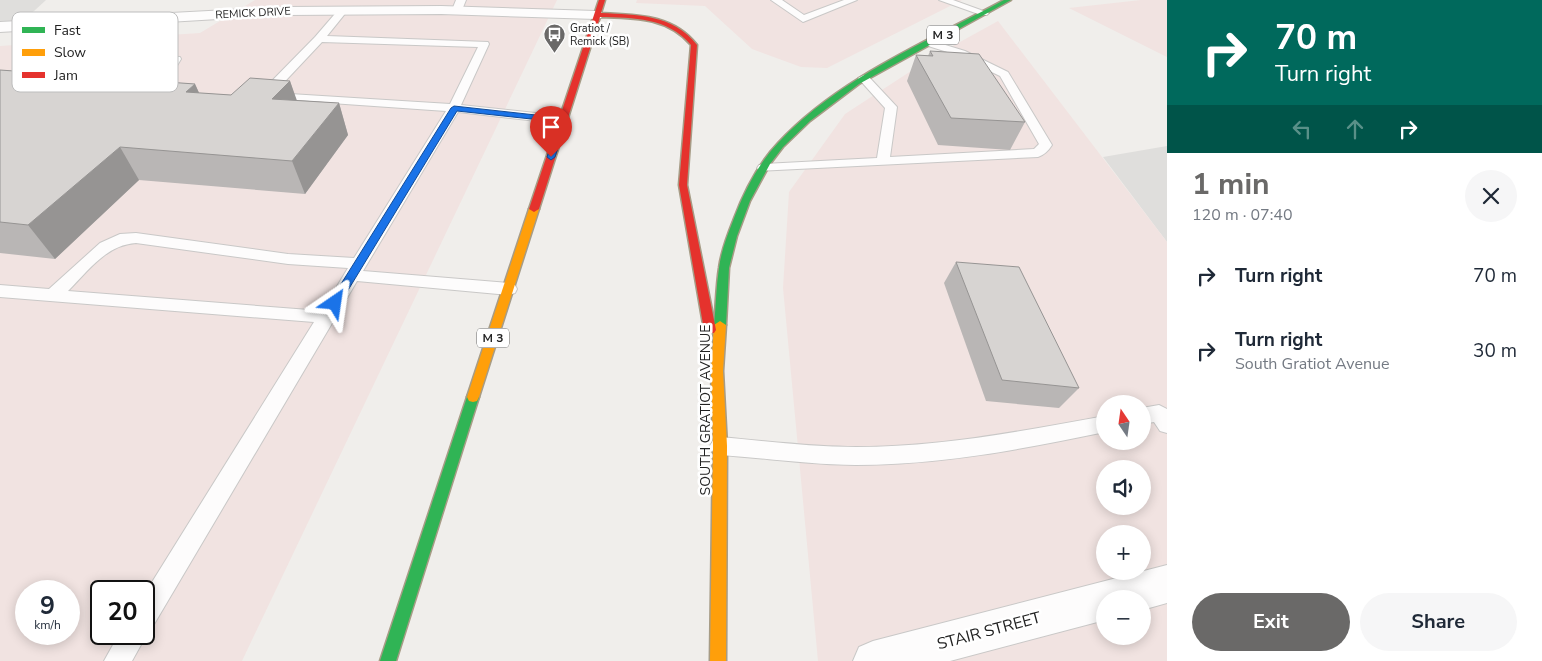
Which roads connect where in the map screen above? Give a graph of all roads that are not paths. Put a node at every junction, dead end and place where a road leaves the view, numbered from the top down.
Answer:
1 (602, 0) edge
2 (776, 0) edge
3 (852, 0) edge
4 (944, 0) edge
5 (1008, 0) edge
6 (459, 5) edge
7 (343, 10) junction
8 (984, 13) junction
9 (596, 15) junction
10 (178, 17) edge
11 (319, 39) junction
12 (929, 43) junction
13 (864, 78) junction
14 (12, 89) edge
15 (162, 92) edge
16 (266, 95) junction
17 (181, 96) edge
18 (0, 97) edge
19 (247, 98) edge
20 (454, 108) junction
21 (563, 120) junction
22 (883, 162) junction
23 (764, 168) junction
24 (355, 269) junction
25 (509, 289) junction
26 (0, 291) edge
27 (53, 295) junction
28 (326, 317) junction
29 (718, 371) junction
30 (1096, 426) edge
31 (720, 446) junction
32 (1167, 584) edge
33 (1145, 590) edge
34 (155, 600) edge
35 (1096, 603) edge
36 (127, 645) edge
37 (117, 661) edge
38 (388, 661) edge
39 (718, 661) edge
40 (873, 661) edge

1 - 9 main road, M 3
2 - 3 lane
4 - 8 lane
5 - 8 main road, SOUTH GRATIOT AVENUE / M 3
6 - 7 street, REMICK DRIVE
6 - 9 street, REMICK DRIVE
7 - 10 street, REMICK DRIVE
7 - 11 lane
8 - 12 main road, SOUTH GRATIOT AVENUE / M 3
9 - 21 main road, M 3
9 - 29 main road
11 - 16 lane
11 - 20 lane
12 - 13 main road, SOUTH GRATIOT AVENUE / M 3
12 - 22 lane
13 - 22 lane
13 - 23 main road, SOUTH GRATIOT AVENUE / M 3
14 - 18 lane
15 - 17 lane
16 - 19 lane
16 - 20 lane
20 - 21 lane
20 - 24 lane
21 - 25 main road, M 3
22 - 23 lane
23 - 29 main road, SOUTH GRATIOT AVENUE / M 3
24 - 25 lane
24 - 27 lane
24 - 28 lane
25 - 38 main road, M 3
26 - 27 lane
27 - 28 lane
28 - 34 lane
29 - 31 main road, SOUTH GRATIOT AVENUE / M 3
30 - 31 lane
31 - 39 main road, SOUTH GRATIOT AVENUE / M 3
32 - 33 street
35 - 40 street, STAIR STREET
36 - 37 lane

